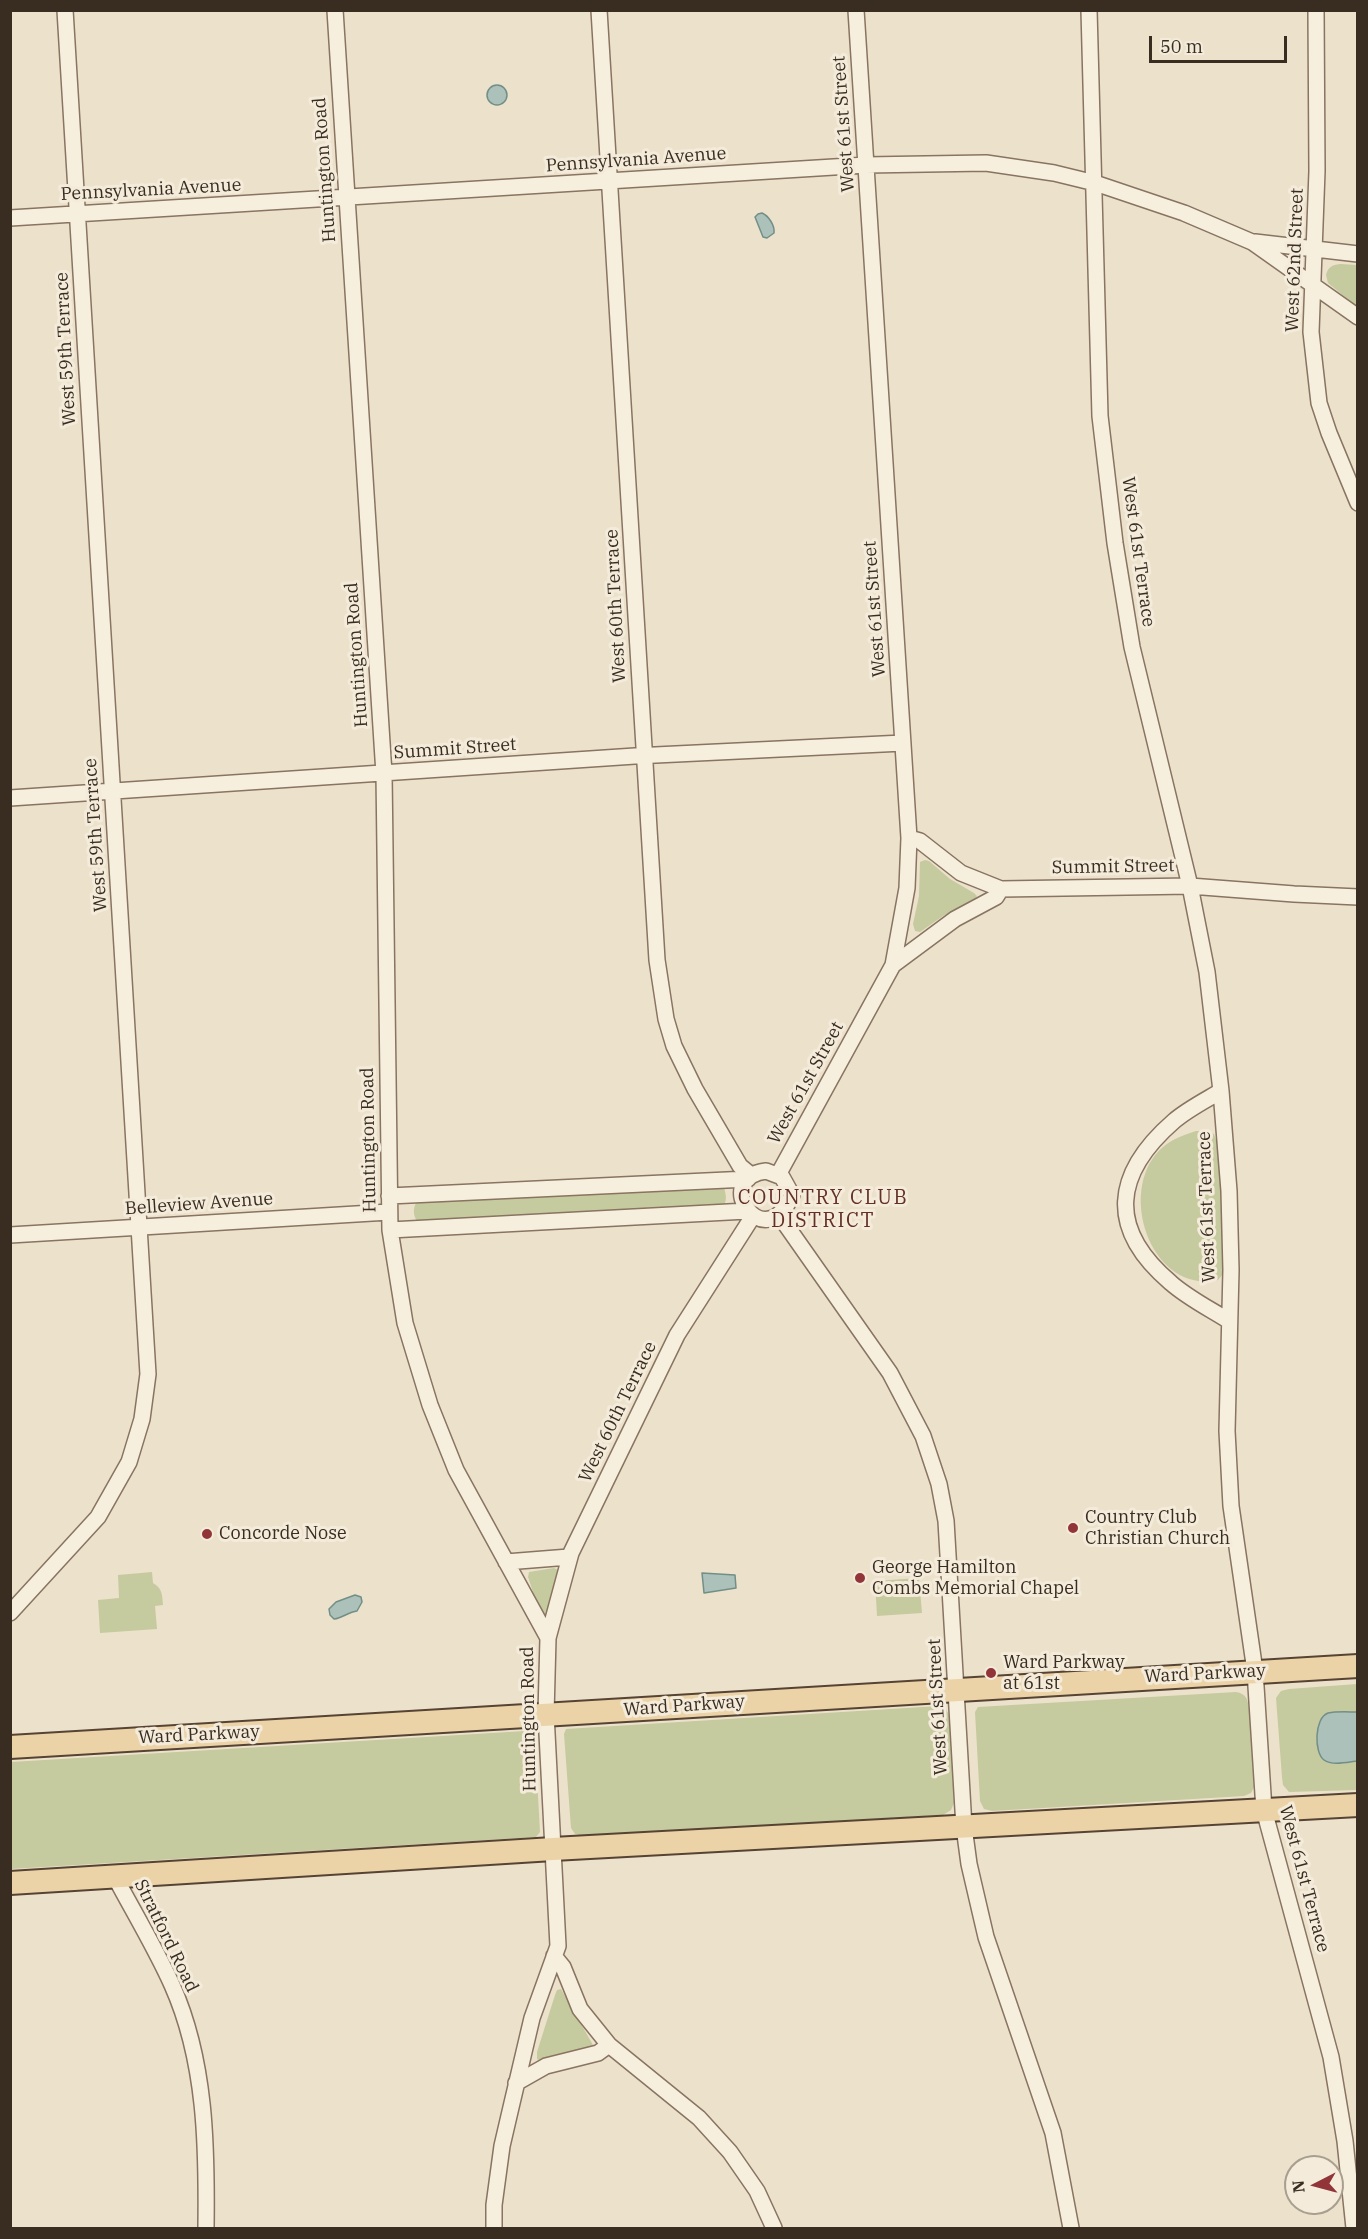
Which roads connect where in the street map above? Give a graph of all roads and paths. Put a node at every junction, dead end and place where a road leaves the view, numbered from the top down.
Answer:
1 (65, 10) edge
2 (335, 10) edge
3 (599, 10) edge
4 (856, 10) edge
5 (1089, 10) edge
6 (1316, 10) edge
7 (866, 165) junction
8 (610, 182) junction
9 (1095, 183) junction
10 (346, 198) junction
11 (78, 214) junction
12 (10, 218) edge
13 (1252, 242) junction
14 (1314, 250) junction
15 (1358, 254) edge
16 (1313, 287) junction
17 (1358, 317) edge
18 (1358, 503) edge
19 (903, 743) junction
20 (645, 756) junction
21 (384, 774) junction
22 (112, 792) junction
23 (10, 798) edge
24 (909, 838) junction
25 (1190, 886) junction
26 (1001, 889) junction
27 (1358, 897) edge
28 (893, 965) junction
29 (1221, 1091) junction
30 (778, 1174) junction
31 (750, 1177) junction
32 (388, 1196) junction
33 (389, 1212) junction
34 (750, 1214) junction
35 (779, 1215) junction
36 (140, 1227) junction
37 (390, 1230) junction
38 (10, 1235) edge
39 (1229, 1321) junction
40 (569, 1557) junction
41 (506, 1562) junction
42 (10, 1612) edge
43 (548, 1638) junction
44 (1358, 1666) edge
45 (1255, 1671) junction
46 (957, 1689) junction
47 (546, 1714) junction
48 (10, 1747) edge
49 (1358, 1805) edge
50 (1264, 1810) junction
51 (964, 1827) junction
52 (553, 1850) junction
53 (114, 1875) junction
54 (10, 1883) edge
55 (554, 1956) junction
56 (609, 2045) junction
57 (516, 2083) junction
58 (206, 2229) edge
59 (494, 2229) edge
60 (774, 2229) edge
61 (1071, 2229) edge
62 (1354, 2229) edge

1 - 11 street, West 59th Terrace
2 - 10 street, Huntington Road
3 - 8 street, West 60th Terrace
4 - 7 street, West 61st Street
5 - 9 street, West 61st Terrace
6 - 14 street, West 62nd Street
7 - 8 street, Pennsylvania Avenue
7 - 9 street, Pennsylvania Avenue
7 - 19 street, West 61st Street
8 - 10 street, Pennsylvania Avenue
8 - 20 street, West 60th Terrace
9 - 13 street, Pennsylvania Avenue
9 - 25 street, West 61st Terrace
10 - 11 street, Pennsylvania Avenue
10 - 21 street, Huntington Road
11 - 12 street, Pennsylvania Avenue
11 - 22 street, West 59th Terrace
13 - 14 street, Pennsylvania Avenue
13 - 16 street, Pennsylvania Avenue
14 - 15 street, Pennsylvania Avenue
14 - 16 street, West 62nd Street
16 - 17 street, Pennsylvania Avenue
16 - 18 street, West 62nd Street
19 - 20 street, Summit Street
19 - 24 street, West 61st Street
20 - 21 street, Summit Street
20 - 31 street, West 60th Terrace
21 - 22 street, Summit Street
21 - 32 street, Huntington Road
22 - 23 street, Summit Street
22 - 36 street, West 59th Terrace
24 - 26 street
24 - 28 street, West 61st Street
25 - 26 street, Summit Street
25 - 27 street, Summit Street
25 - 29 street, West 61st Terrace
26 - 28 street
28 - 30 street, West 61st Street
29 - 39 street, West 61st Terrace
29 - 39 street, West 61st Terrace
30 - 31 street
30 - 35 street
31 - 32 street
31 - 34 street
32 - 33 street, Huntington Road
33 - 36 street, Belleview Avenue
33 - 37 street, Huntington Road
34 - 35 street
34 - 37 street
34 - 40 street, West 60th Terrace
35 - 46 street, West 61st Street
36 - 38 street, Belleview Avenue
36 - 42 street, West 59th Terrace
37 - 41 street, Huntington Road
39 - 45 street, West 61st Terrace
40 - 41 street
40 - 43 street, West 60th Terrace
41 - 43 street, Huntington Road
43 - 47 street, Huntington Road
44 - 45 main road, Ward Parkway
45 - 46 main road, Ward Parkway
45 - 50 street, West 61st Terrace
46 - 47 main road, Ward Parkway
46 - 51 street, West 61st Street
47 - 48 main road, Ward Parkway
47 - 52 street, Huntington Road
49 - 50 main road
50 - 51 main road
50 - 62 street, West 61st Terrace
51 - 52 main road
51 - 61 street, West 61st Street
52 - 53 main road
52 - 55 street, Huntington Road
53 - 54 main road
53 - 58 street, Stratford Road
55 - 56 street
55 - 57 street, Huntington Road
56 - 57 street
56 - 60 street
57 - 59 street, Huntington Road

